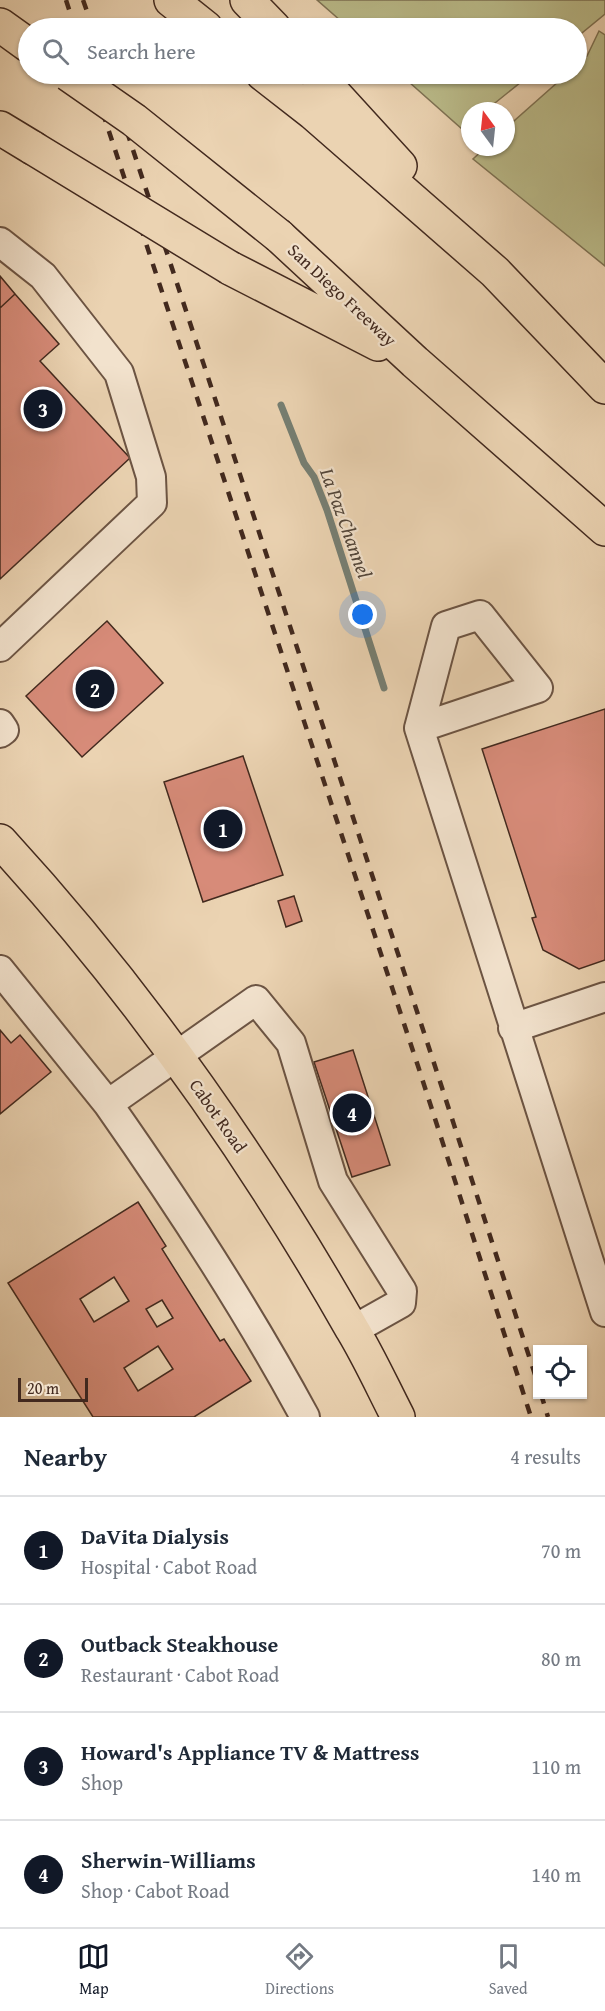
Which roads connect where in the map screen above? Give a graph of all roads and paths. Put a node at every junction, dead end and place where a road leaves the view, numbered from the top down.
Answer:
1 (171, 0) edge
2 (247, 0) edge
3 (194, 18) edge
4 (264, 18) edge
5 (0, 25) edge
6 (18, 38) edge
7 (82, 84) edge
8 (292, 84) edge
9 (322, 94) edge
10 (0, 128) edge
11 (0, 242) edge
12 (415, 362) junction
13 (605, 387) edge
14 (605, 529) edge
15 (0, 648) edge
16 (0, 724) edge
17 (418, 728) junction
18 (0, 734) edge
19 (0, 841) edge
20 (0, 970) edge
21 (605, 997) edge
22 (513, 1028) junction
23 (175, 1055) junction
24 (108, 1104) junction
25 (605, 1312) edge
26 (353, 1330) junction
27 (305, 1417) edge
28 (398, 1417) edge

1 - 3 main road
2 - 4 main road
5 - 6 main road
7 - 12 main road, San Diego Freeway, bridge
8 - 9 main road
9 - 13 main road
10 - 12 main road, bridge
11 - 15 lane
12 - 14 main road, San Diego Freeway
16 - 18 lane
17 - 17 lane
17 - 22 lane
19 - 23 main road, Cabot Road
20 - 24 lane
21 - 22 lane
22 - 25 lane
23 - 24 lane
23 - 26 main road, Cabot Road
23 - 26 lane
24 - 27 lane
26 - 28 main road, Cabot Road

